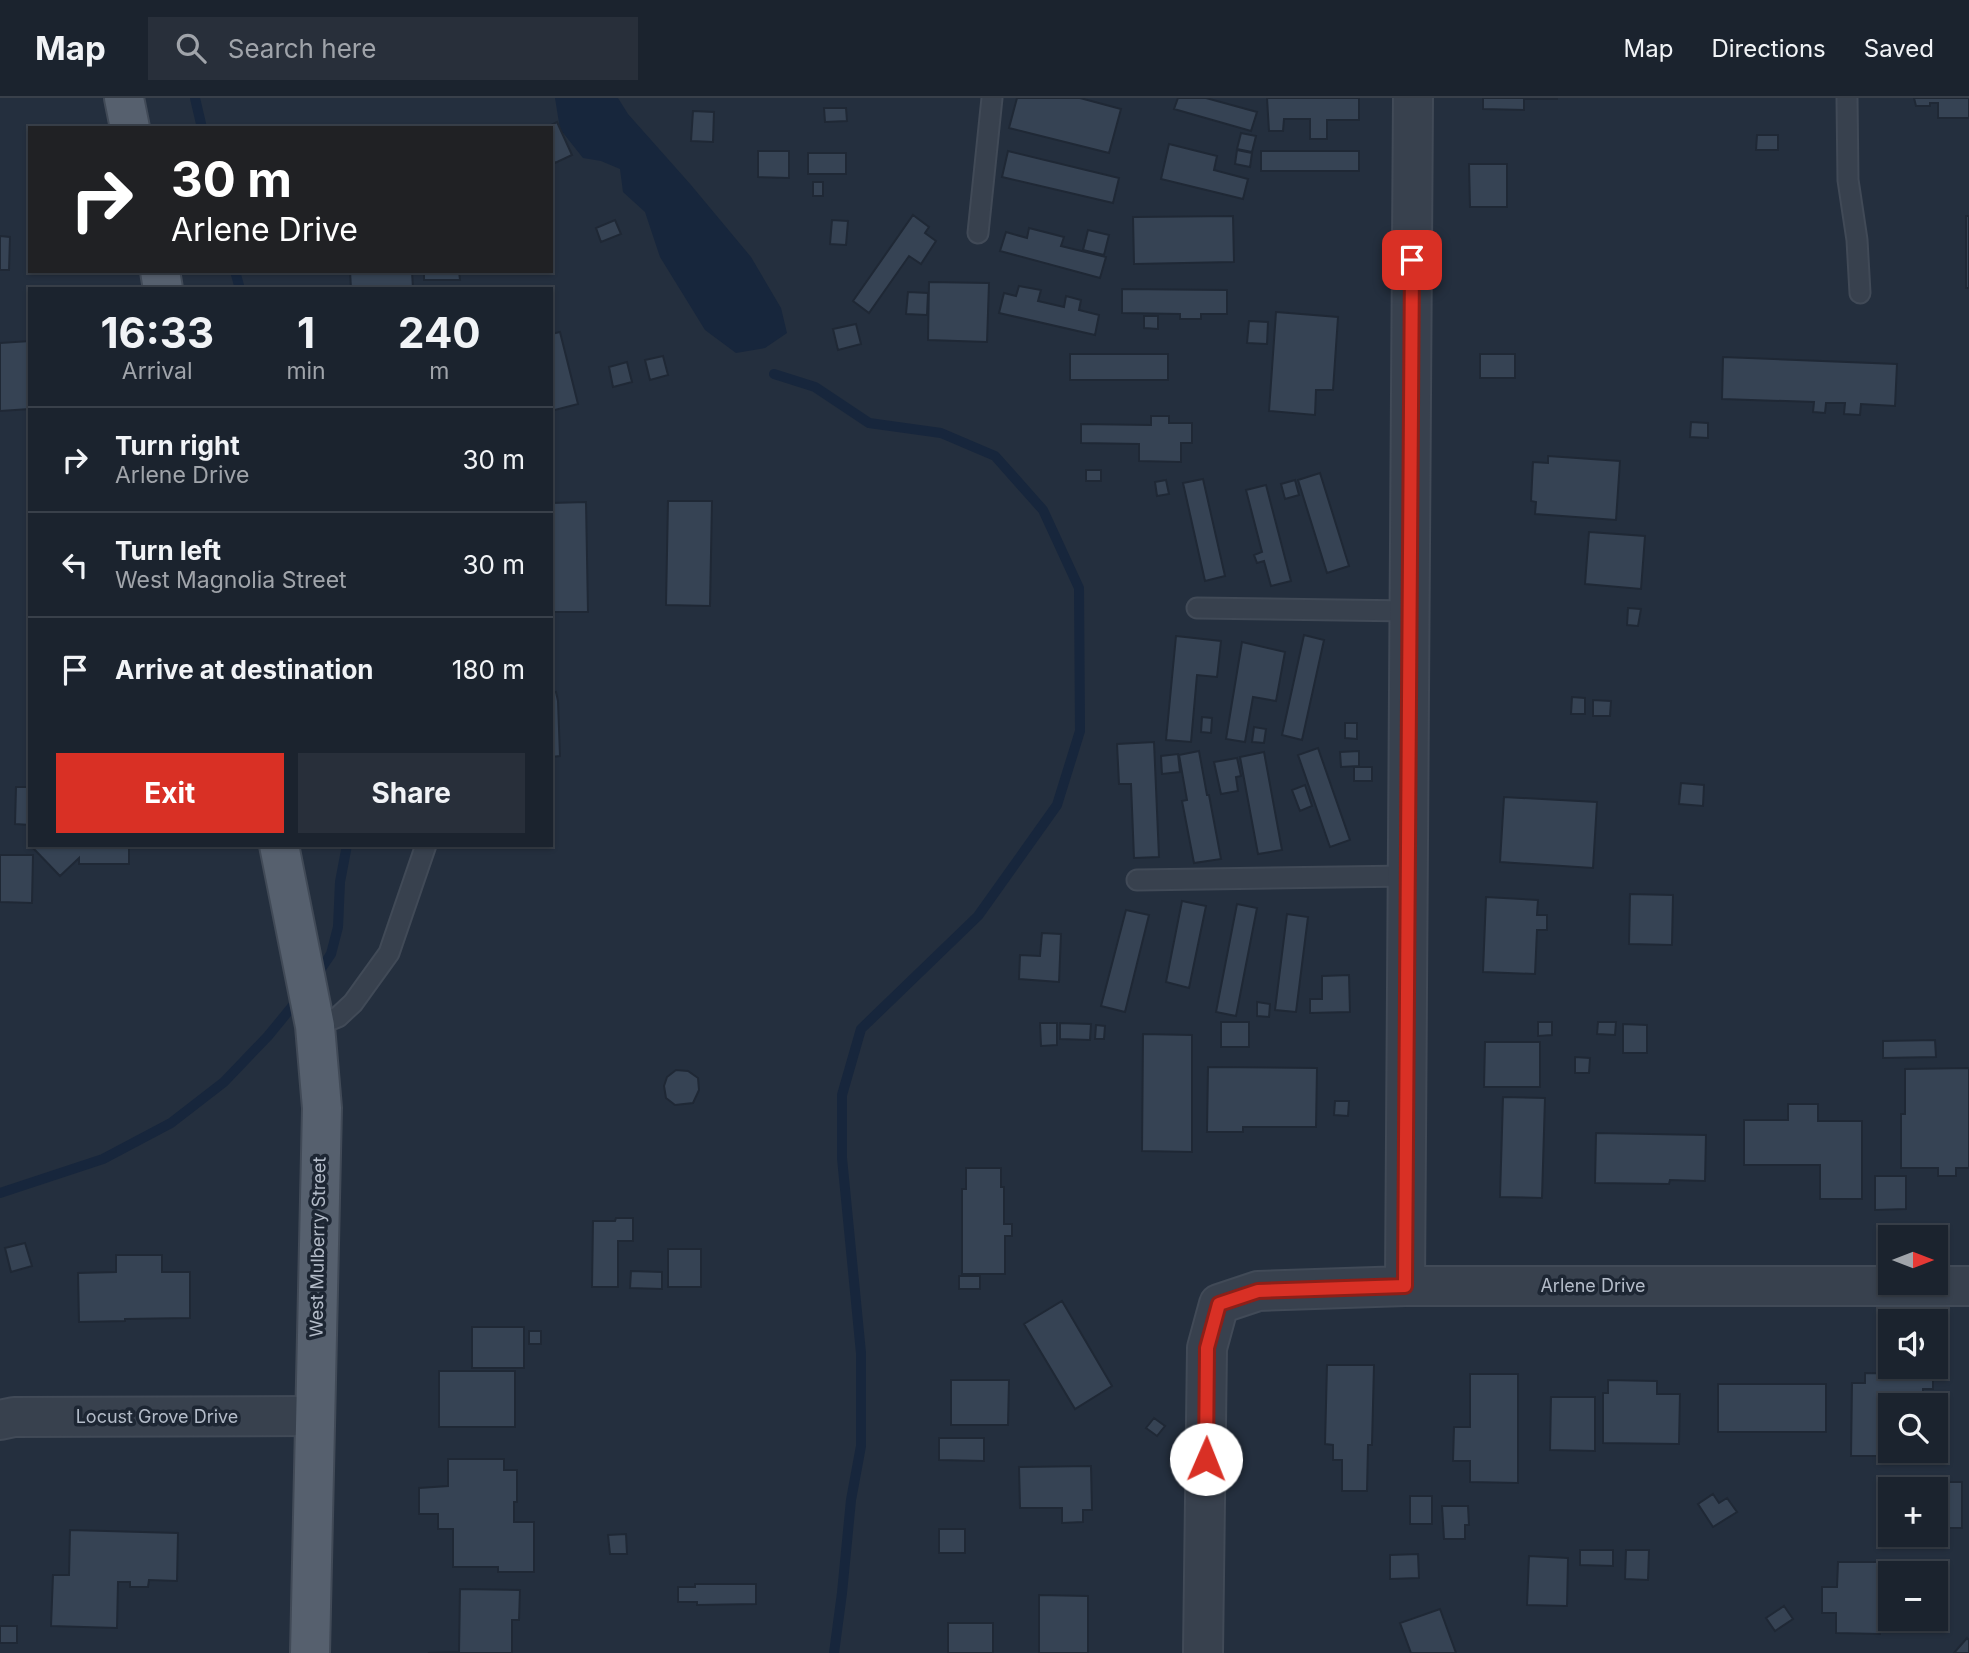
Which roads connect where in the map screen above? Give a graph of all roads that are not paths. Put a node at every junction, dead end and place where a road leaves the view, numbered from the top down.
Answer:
1 (124, 98) edge
2 (992, 98) edge
3 (1413, 98) edge
4 (1847, 98) edge
5 (130, 126) edge
6 (978, 233) dead end
7 (1860, 293) dead end
8 (1197, 608) dead end
9 (1410, 611) junction
10 (279, 847) edge
11 (425, 847) edge
12 (1408, 876) junction
13 (1137, 880) dead end
14 (313, 1014) junction
15 (1405, 1286) junction
16 (1969, 1286) edge
17 (314, 1416) junction
18 (0, 1420) edge
19 (310, 1653) edge
20 (1203, 1653) edge

1 - 5 main road
2 - 6 lane
3 - 9 street
4 - 7 lane
8 - 9 lane
9 - 12 street
10 - 14 main road, West Mulberry Street
11 - 14 lane
12 - 13 lane
12 - 15 street
14 - 17 main road, West Mulberry Street
15 - 16 street, Arlene Drive
15 - 20 street, Arlene Drive
17 - 18 street, Locust Grove Drive
17 - 19 main road, West Mulberry Street

